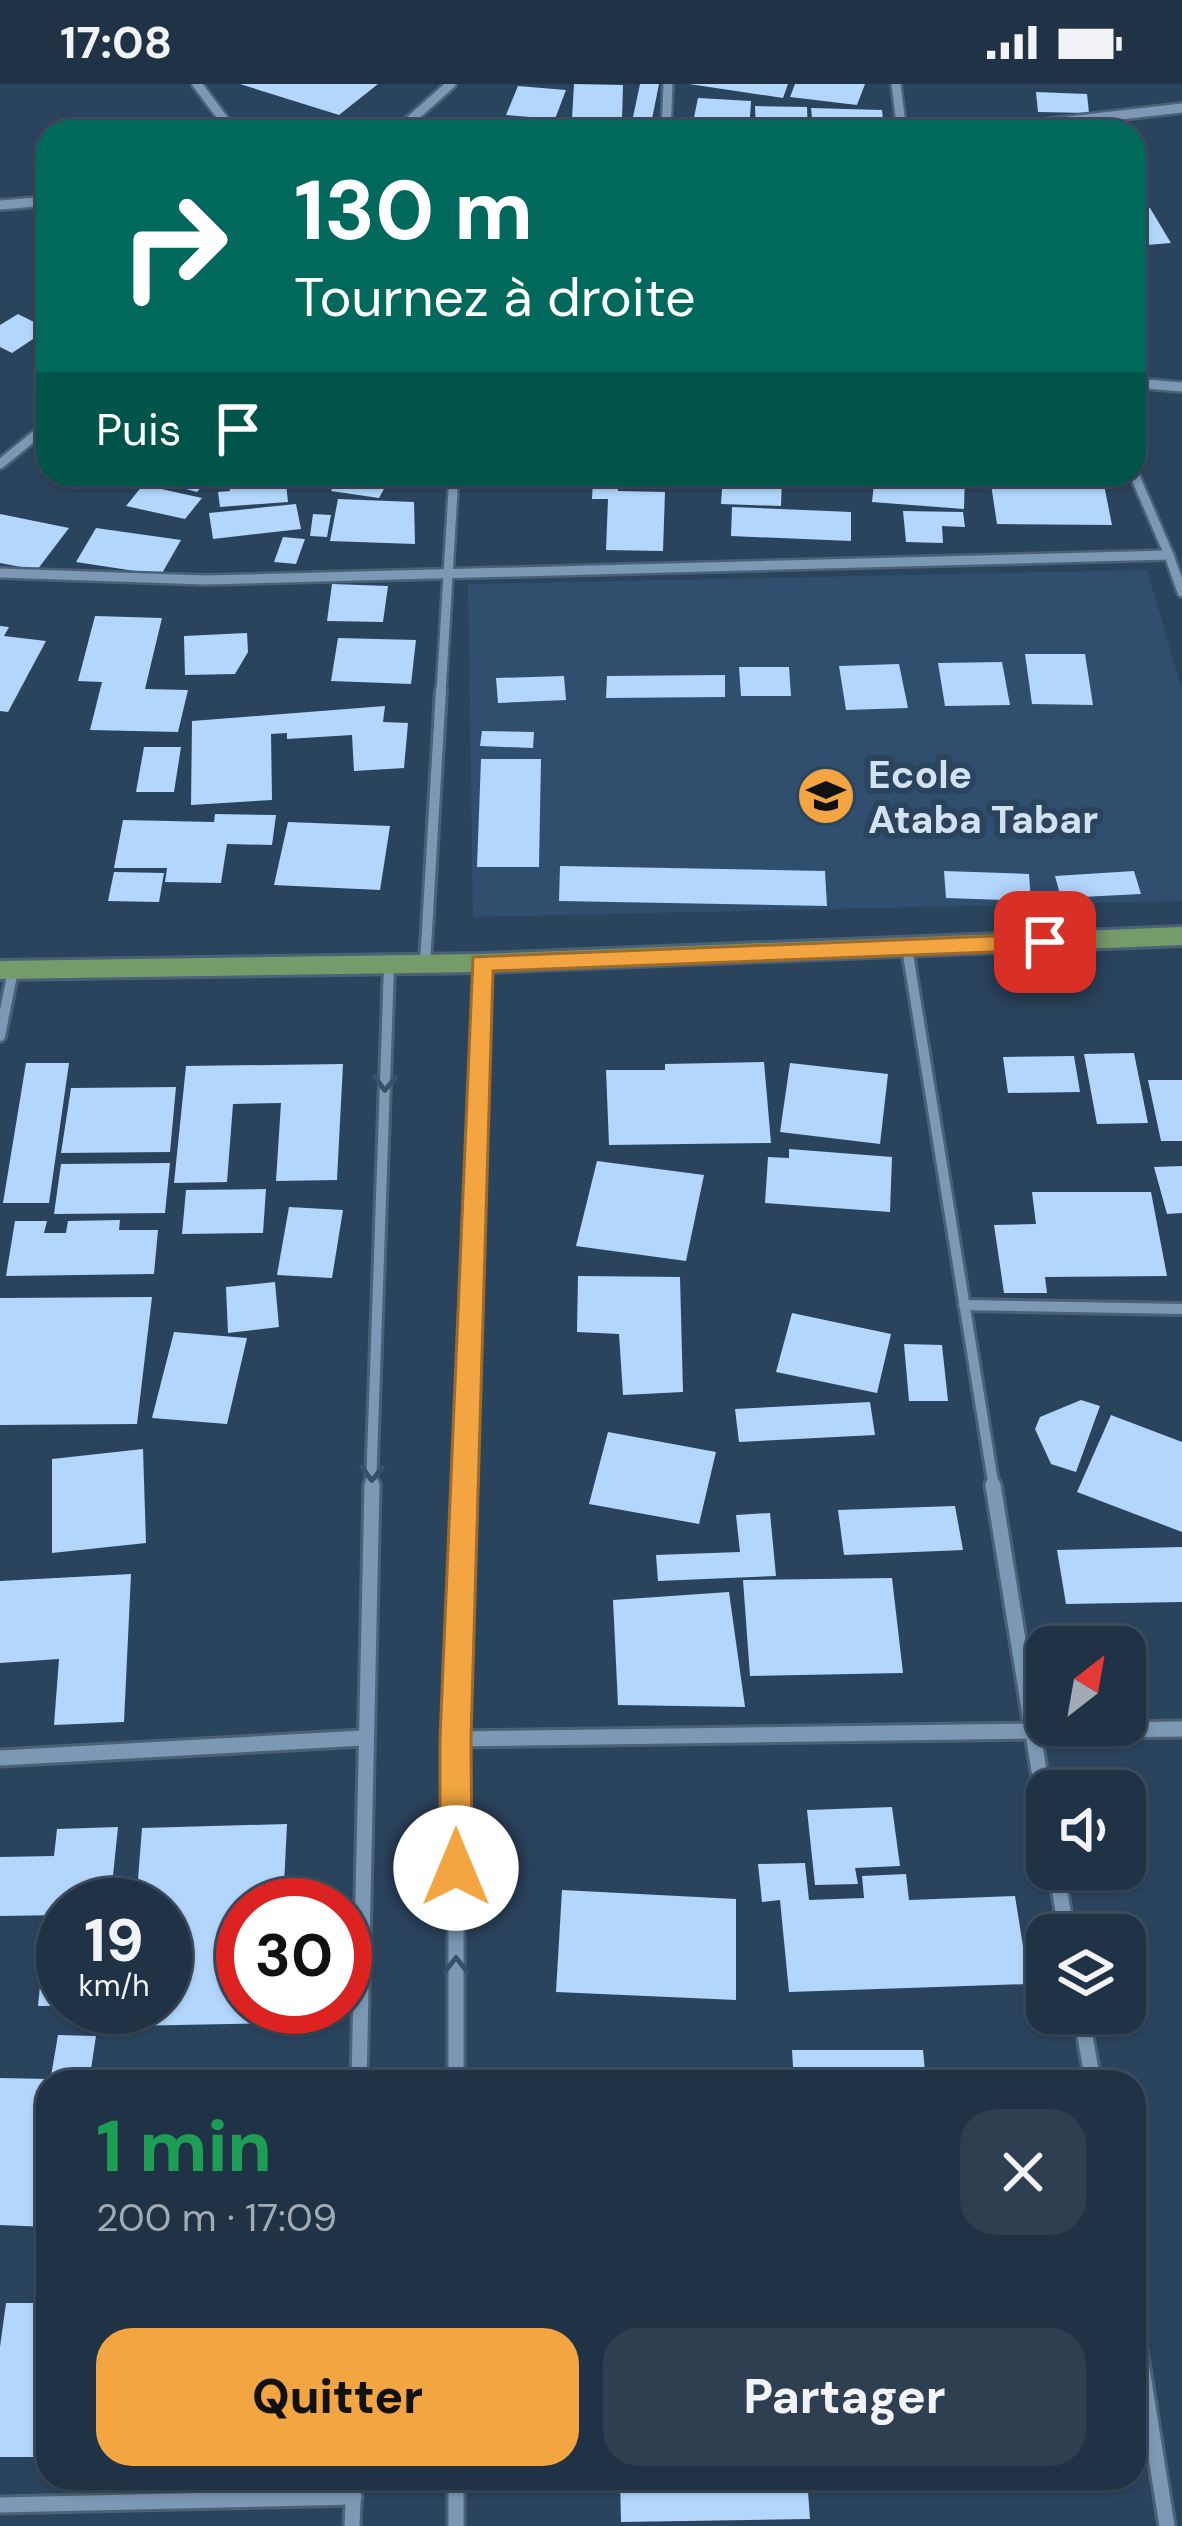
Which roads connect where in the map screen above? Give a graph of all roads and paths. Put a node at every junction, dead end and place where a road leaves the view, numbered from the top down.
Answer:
1 (197, 84) edge
2 (451, 84) edge
3 (668, 84) edge
4 (896, 84) edge
5 (1182, 108) edge
6 (224, 120) edge
7 (410, 120) edge
8 (666, 120) edge
9 (900, 120) edge
10 (1078, 120) edge
11 (36, 202) edge
12 (0, 205) edge
13 (1146, 384) edge
14 (1182, 387) edge
15 (36, 435) edge
16 (0, 464) edge
17 (453, 486) edge
18 (1139, 486) edge
19 (1169, 554) junction
20 (0, 573) edge
21 (447, 574) junction
22 (1182, 592) edge
23 (1182, 936) edge
24 (908, 948) junction
25 (481, 963) junction
26 (425, 964) junction
27 (389, 966) junction
28 (6, 970) edge
29 (0, 1036) edge
30 (964, 1305) junction
31 (1182, 1309) edge
32 (1026, 1698) edge
33 (1146, 1729) edge
34 (1182, 1729) edge
35 (1026, 1730) edge
36 (363, 1738) junction
37 (456, 1738) junction
38 (0, 1758) edge
39 (1085, 2034) edge
40 (359, 2070) edge
41 (456, 2070) edge
42 (1091, 2070) edge
43 (1146, 2394) edge
44 (295, 2490) edge
45 (354, 2490) edge
46 (456, 2490) edge
47 (0, 2505) edge
48 (352, 2526) edge
49 (456, 2526) edge
50 (1167, 2526) edge

1 - 6 street
2 - 7 street
3 - 8 street
4 - 9 street
5 - 10 street
11 - 12 street
13 - 14 street
15 - 16 street
17 - 21 street
18 - 19 street
19 - 21 street
19 - 22 street
20 - 21 street
21 - 26 street
23 - 24 main road
24 - 25 main road
24 - 30 street
25 - 26 main road
25 - 37 street
26 - 27 main road
27 - 28 main road
27 -> 36 street
28 - 29 street
30 - 31 street
30 - 32 street
33 - 34 street
35 - 37 street
36 - 38 street
36 - 40 street
41 -> 37 street
39 - 42 street
43 - 50 street
44 - 47 street
45 - 48 street
46 - 49 street

